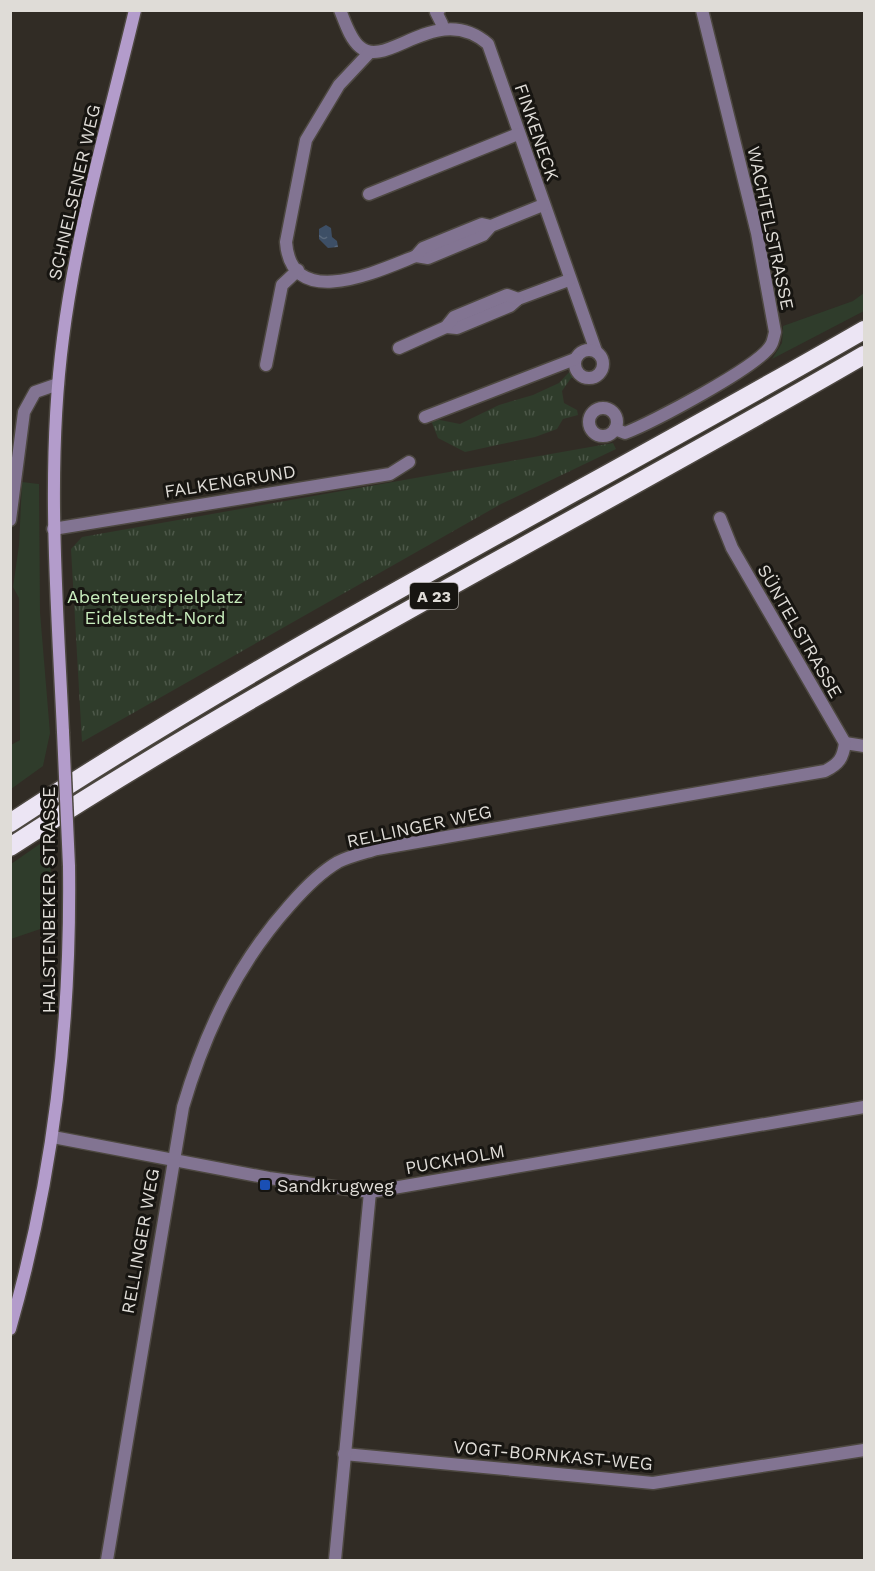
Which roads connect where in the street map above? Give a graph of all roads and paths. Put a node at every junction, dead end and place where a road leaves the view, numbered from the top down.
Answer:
1 (135, 10) edge
2 (340, 10) edge
3 (439, 10) edge
4 (702, 10) edge
5 (442, 24) junction
6 (370, 52) junction
7 (518, 134) junction
8 (369, 194) dead end
9 (543, 205) junction
10 (298, 270) junction
11 (569, 280) junction
12 (864, 330) edge
13 (399, 348) dead end
14 (596, 351) junction
15 (864, 355) edge
16 (575, 359) junction
17 (266, 365) dead end
18 (58, 384) junction
19 (425, 417) dead end
20 (615, 429) dead end
21 (409, 462) dead end
22 (720, 518) dead end
23 (10, 520) edge
24 (54, 533) junction
25 (845, 743) junction
26 (864, 746) edge
27 (10, 823) edge
28 (10, 847) edge
29 (864, 1107) edge
30 (53, 1137) junction
31 (172, 1159) junction
32 (370, 1192) junction
33 (10, 1329) edge
34 (864, 1450) edge
35 (345, 1454) junction
36 (106, 1560) edge
37 (335, 1560) edge

1 - 18 street, SCHNELSENER WEG
2 - 6 street
3 - 5 street
4 - 20 street, WACHTELSTRASSE
5 - 6 street
5 - 7 street, FINKENECK
6 - 10 street
7 - 8 street
7 - 9 street, FINKENECK
9 - 10 street
9 - 11 street, FINKENECK
10 - 17 street
11 - 13 street
11 - 14 street, FINKENECK
12 - 27 highway, A 23
14 - 16 street
14 - 16 street, FINKENECK
15 - 28 highway, A 23
16 - 19 street
18 - 23 street
18 - 24 street, SCHNELSENER WEG
21 - 24 street, FALKENGRUND
22 - 25 street, SÜNTELSTRASSE
24 - 30 street, HALSTENBEKER STRASSE, bridge
25 - 26 street
25 - 31 street, RELLINGER WEG
29 - 32 street, PUCKHOLM
30 - 31 street, PUCKHOLM
30 - 33 street, HALSTENBEKER STRASSE
31 - 32 street, PUCKHOLM
31 - 36 street, RELLINGER WEG
32 - 35 street
34 - 35 street, VOGT-BORNKAST-WEG
35 - 37 street

